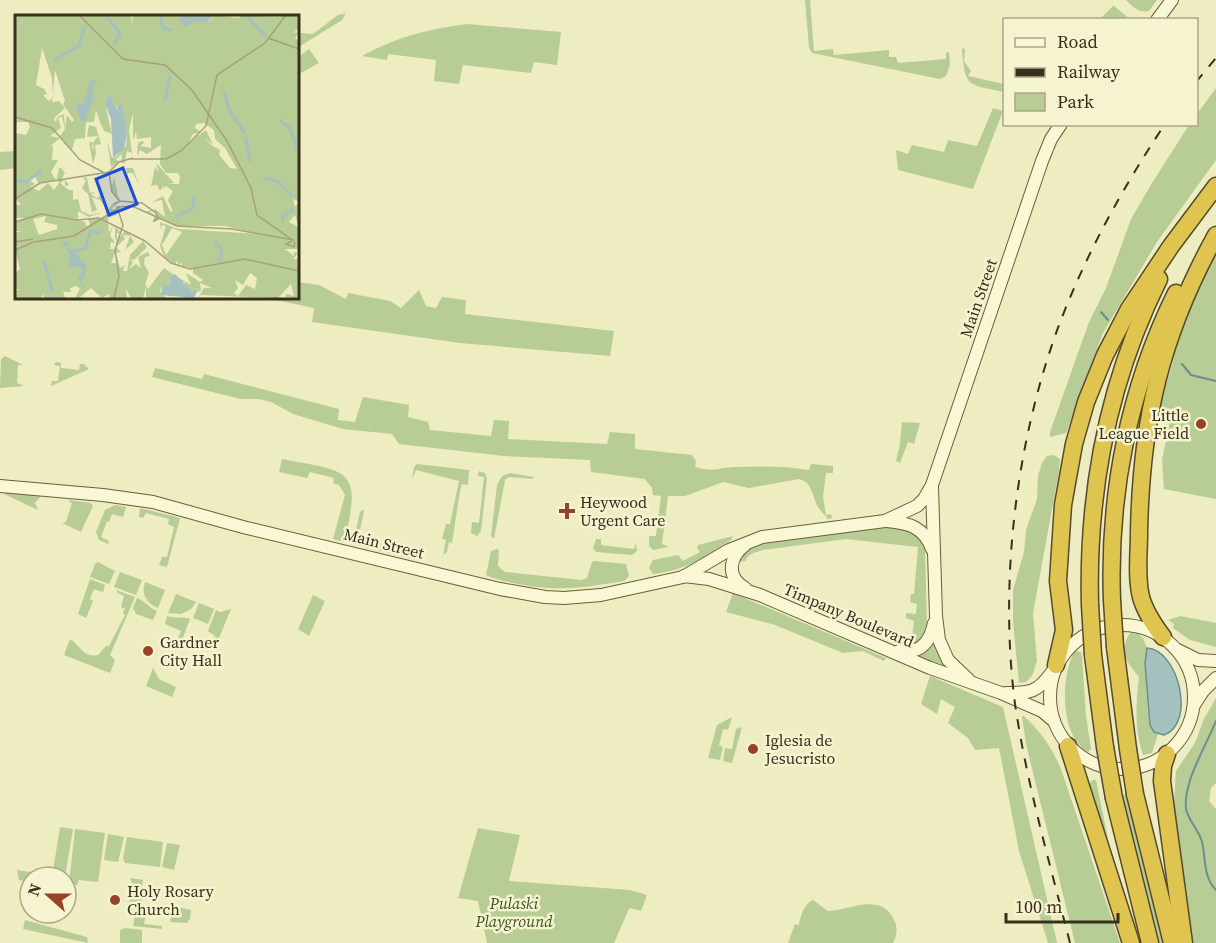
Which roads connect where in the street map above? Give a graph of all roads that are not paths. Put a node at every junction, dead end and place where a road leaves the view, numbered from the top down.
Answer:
1 (1172, 0) edge
2 (1158, 18) edge
3 (1060, 126) edge
4 (1216, 186) edge
5 (1202, 206) junction
6 (1216, 224) edge
7 (1216, 236) edge
8 (932, 485) junction
9 (0, 486) edge
10 (885, 521) junction
11 (752, 540) junction
12 (933, 556) junction
13 (682, 576) junction
14 (760, 595) junction
15 (936, 616) junction
16 (1168, 642) junction
17 (886, 649) junction
18 (1216, 661) edge
19 (1054, 668) junction
20 (1216, 678) edge
21 (971, 681) junction
22 (1002, 693) junction
23 (1194, 705) junction
24 (1054, 721) junction
25 (1068, 746) junction
26 (1167, 754) junction
27 (1131, 943) edge
28 (1150, 943) edge
29 (1172, 943) edge
30 (1184, 943) edge

1 - 2 main road
3 - 8 main road, Main Street
4 - 5 highway
5 - 19 highway
5 - 28 highway, bridge
6 - 29 highway, bridge
7 - 16 highway
8 - 10 main road, Main Street
8 - 12 main road, Main Street
9 - 13 main road, Main Street
10 - 11 main road, Main Street
10 - 12 main road
11 - 13 main road, Main Street
11 - 14 main road
12 - 15 main road, Main Street
13 - 14 main road, Timpany Boulevard
14 - 17 main road, Timpany Boulevard
15 - 17 main road
15 - 21 main road, Main Street
16 - 18 main road
16 - 19 main road
16 - 23 main road
17 - 21 main road, Timpany Boulevard
19 - 22 main road, Timpany Boulevard
19 - 24 main road
20 - 23 main road
21 - 22 main road, Timpany Boulevard
22 - 24 main road, Timpany Boulevard
23 - 26 main road
24 - 25 main road
25 - 26 main road
25 - 27 highway
26 - 30 highway

